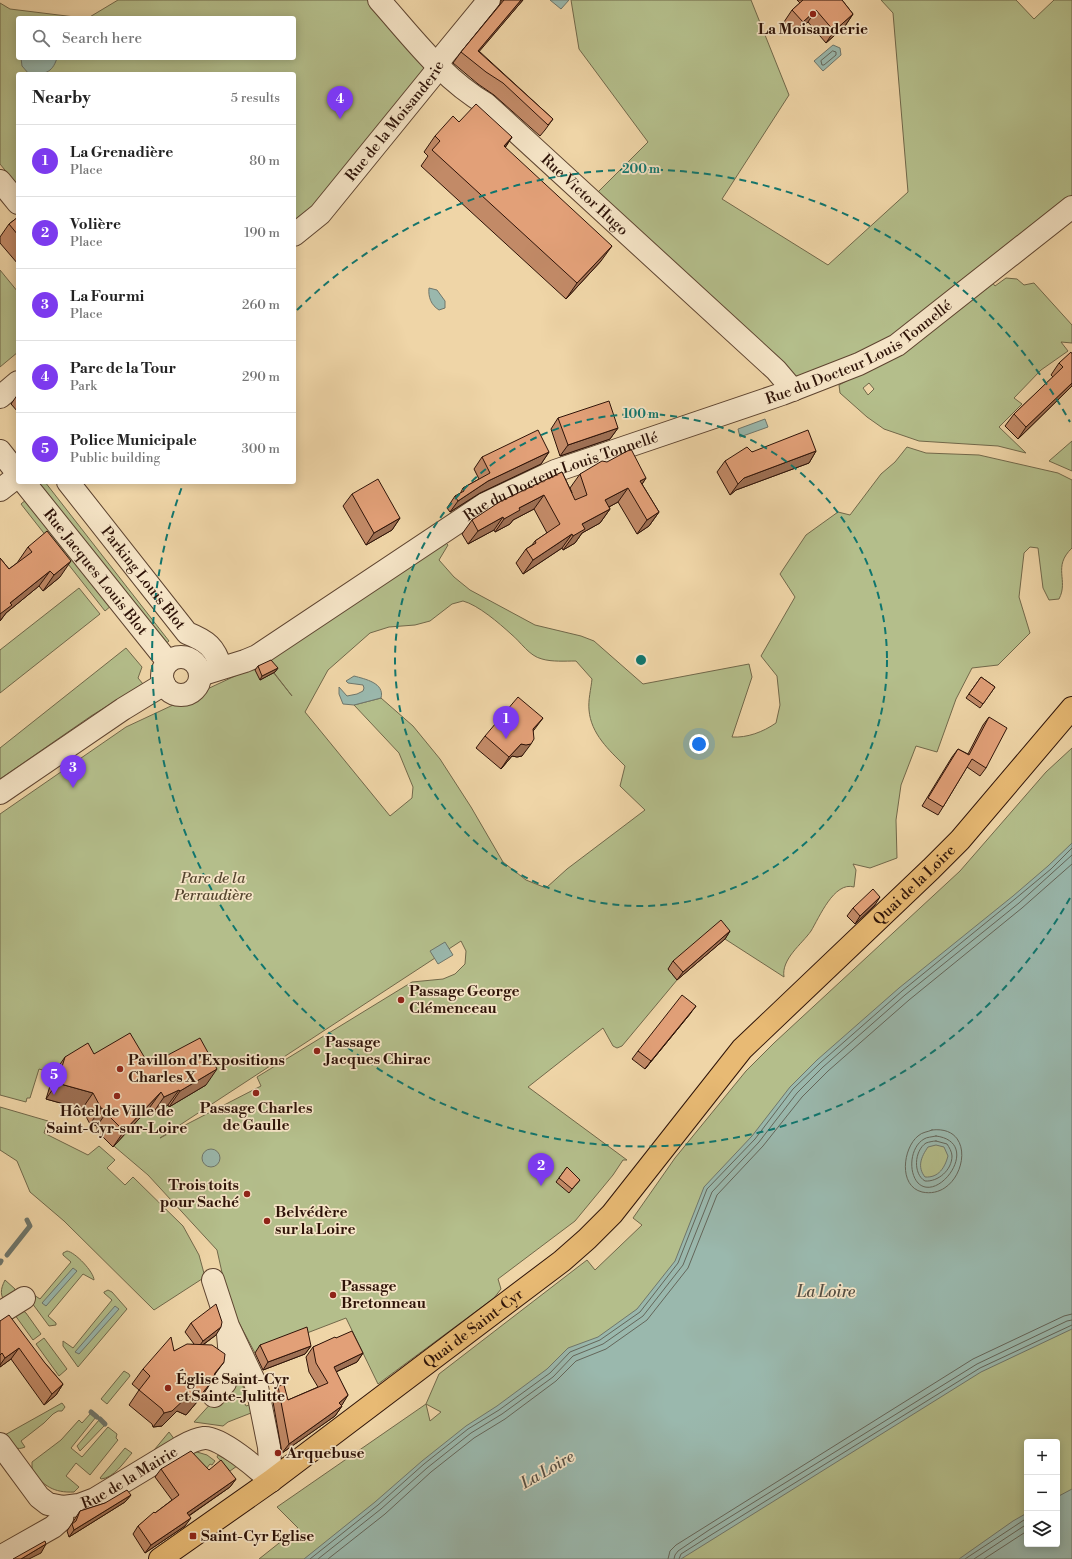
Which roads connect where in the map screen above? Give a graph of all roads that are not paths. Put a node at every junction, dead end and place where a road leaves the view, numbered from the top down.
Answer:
1 (379, 0) edge
2 (489, 0) edge
3 (437, 66) junction
4 (0, 181) edge
5 (16, 201) edge
6 (1072, 207) edge
7 (296, 233) edge
8 (16, 384) edge
9 (793, 390) junction
10 (0, 396) edge
11 (13, 464) edge
12 (26, 484) edge
13 (70, 484) edge
14 (0, 490) edge
15 (168, 662) junction
16 (221, 668) junction
17 (200, 675) junction
18 (164, 684) junction
19 (1072, 708) edge
20 (0, 793) edge
21 (742, 1049) joint
22 (213, 1280) dead end
23 (24, 1298) dead end
24 (0, 1313) edge
25 (228, 1326) junction
26 (214, 1396) dead end
27 (0, 1444) edge
28 (271, 1481) junction
29 (63, 1507) junction
30 (0, 1557) edge
31 (160, 1559) edge

1 - 3 street, Rue Victor Hugo
2 - 3 street, Rue de la Moisanderie
3 - 7 street, Rue de la Moisanderie
3 - 9 street, Rue Victor Hugo
4 - 5 street
6 - 9 street, Rue du Docteur Louis Tonnellé
8 - 10 street
9 - 16 street, Rue du Docteur Louis Tonnellé
11 - 14 street
12 - 15 street, Rue Jacques Louis Blot
13 - 16 street, Parking Louis Blot
15 - 17 street
15 - 18 street
16 - 17 street, Rue du Docteur Louis Tonnellé
17 - 18 street
18 - 20 street
19 - 21 main road, Quai de la Loire
21 - 28 main road, Quai de Saint-Cyr
22 - 25 street
23 - 24 street
25 - 26 street
25 - 28 street
27 - 29 street, Rue de la Mairie
28 - 29 street, Rue de la Mairie
28 - 31 main road, Quai de Saint-Cyr
29 - 30 street

